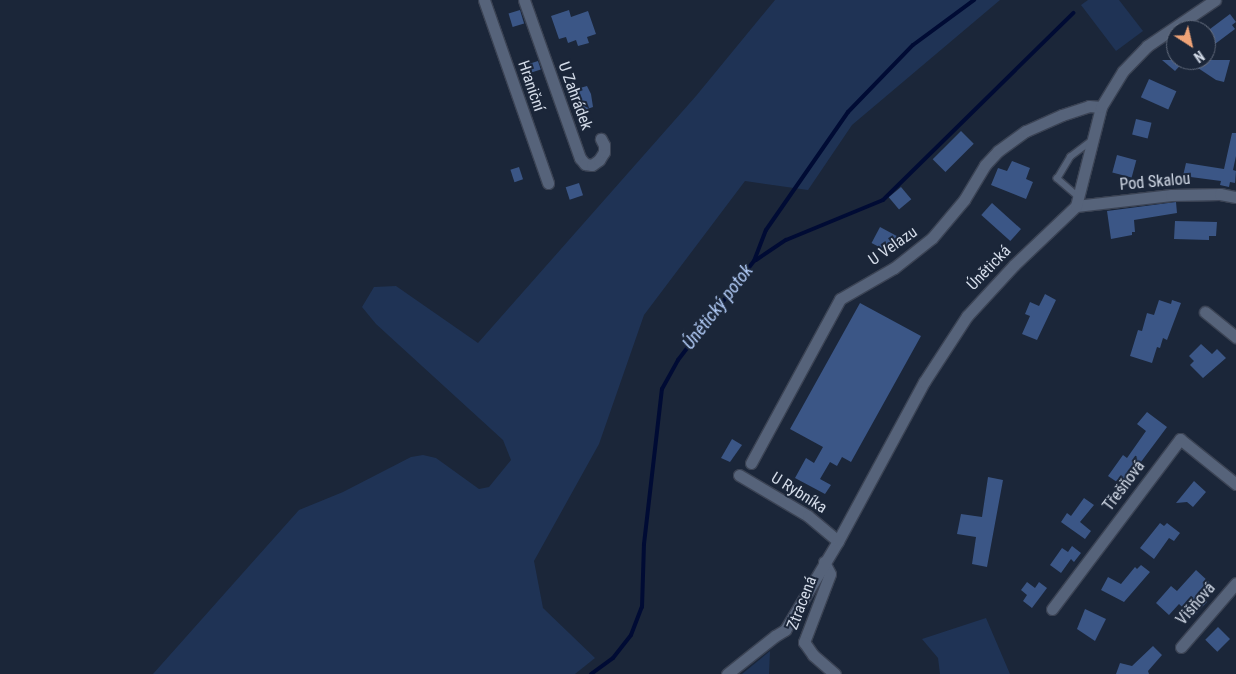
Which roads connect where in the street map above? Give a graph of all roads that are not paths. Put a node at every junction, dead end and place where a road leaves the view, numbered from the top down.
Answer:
1 (484, 0) edge
2 (524, 0) edge
3 (1215, 0) edge
4 (1101, 108) junction
5 (601, 139) dead end
6 (1093, 140) junction
7 (548, 183) dead end
8 (1236, 197) edge
9 (1077, 202) junction
10 (1206, 312) dead end
11 (1236, 337) edge
12 (751, 463) dead end
13 (739, 475) dead end
14 (1236, 484) edge
15 (838, 541) junction
16 (824, 562) junction
17 (1236, 583) edge
18 (1052, 609) dead end
19 (1181, 647) dead end
20 (727, 674) edge
21 (836, 674) edge

1 - 7 street, Hraniční
2 - 5 street, U Zahrádek
3 - 4 street
4 - 6 street
4 - 12 street, U Velazu
6 - 9 street
6 - 9 lane
8 - 9 street, Pod Skalou
9 - 15 street, Únětická
10 - 11 street
13 - 15 street, U Rybníka
14 - 18 street, Třešňová
15 - 16 street, Únětická
16 - 20 street, Únětická
16 - 21 street, Ztracená
17 - 19 street, Višňová

